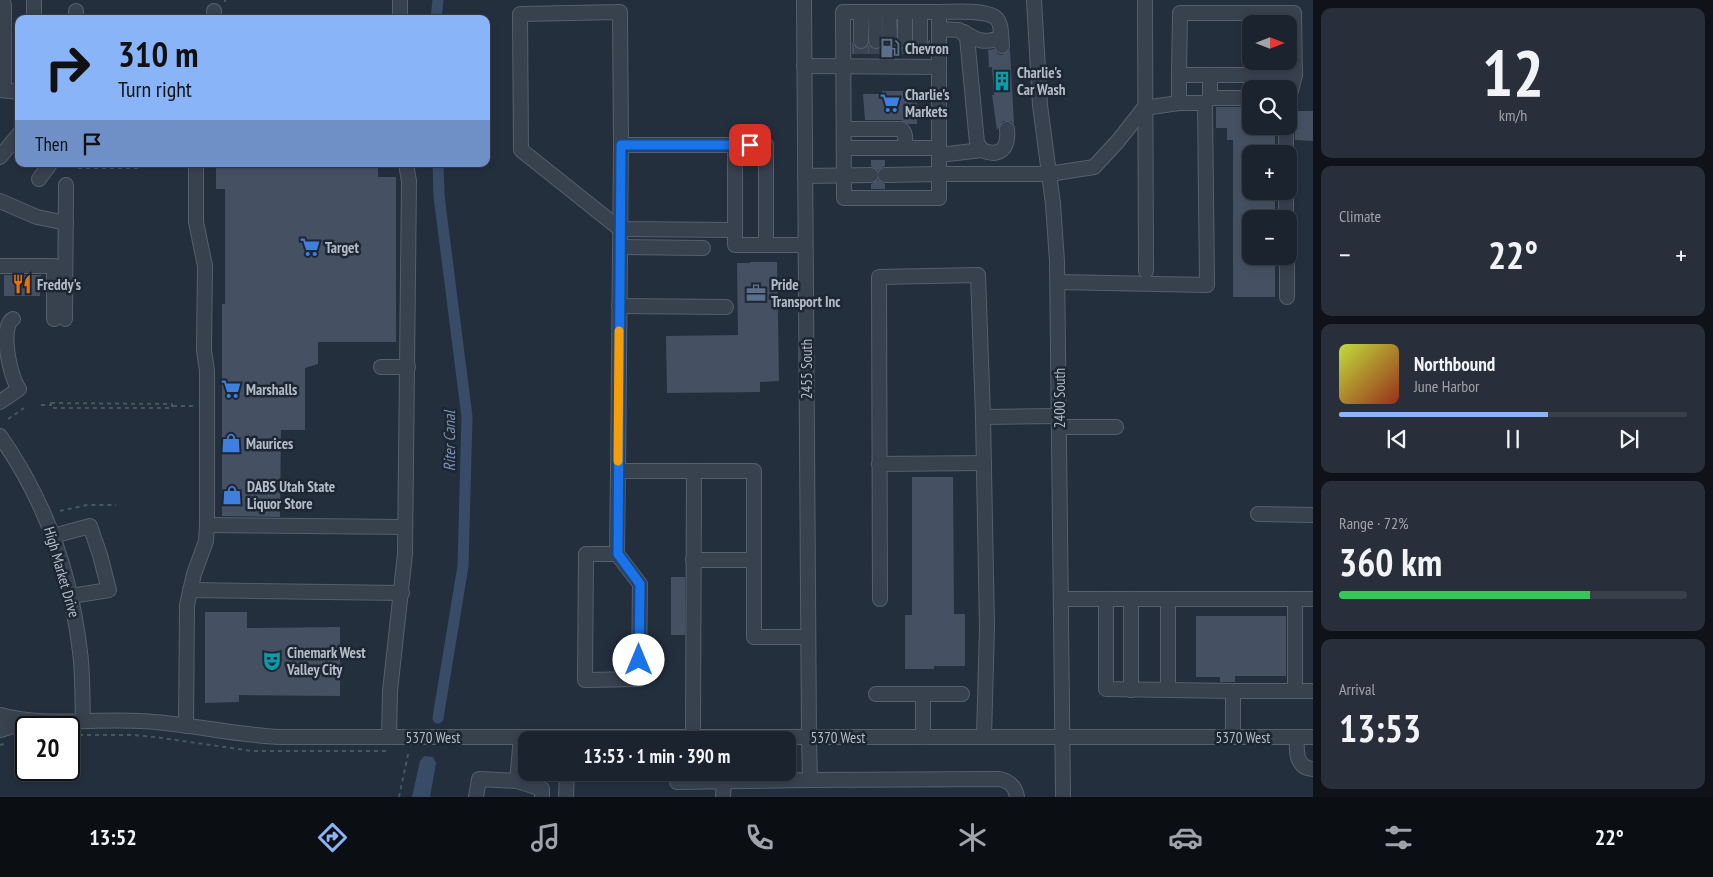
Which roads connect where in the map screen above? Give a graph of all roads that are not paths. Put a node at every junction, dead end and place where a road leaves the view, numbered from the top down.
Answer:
1 (1, 0) edge
2 (34, 0) edge
3 (400, 0) edge
4 (804, 0) edge
5 (1034, 0) edge
6 (1145, 2) dead end
7 (861, 12) junction
8 (882, 12) junction
9 (906, 12) junction
10 (920, 12) junction
11 (939, 12) junction
12 (34, 15) edge
13 (400, 15) edge
14 (939, 29) junction
15 (964, 32) junction
16 (861, 54) junction
17 (883, 54) junction
18 (906, 54) junction
19 (920, 54) junction
20 (804, 66) junction
21 (843, 67) junction
22 (939, 67) junction
23 (1210, 75) junction
24 (1295, 75) junction
25 (1179, 76) junction
26 (1294, 80) edge
27 (2, 90) edge
28 (15, 92) edge
29 (1242, 99) edge
30 (1207, 101) junction
31 (1179, 103) junction
32 (1144, 108) junction
33 (844, 129) junction
34 (1007, 129) dead end
35 (15, 139) edge
36 (621, 145) junction
37 (735, 145) junction
38 (844, 148) junction
39 (905, 148) junction
40 (982, 150) junction
41 (939, 152) junction
42 (0, 157) edge
43 (52, 167) edge
44 (192, 167) edge
45 (407, 167) edge
46 (939, 174) junction
47 (1049, 174) junction
48 (805, 176) junction
49 (844, 176) junction
50 (39, 179) dead end
51 (66, 185) dead end
52 (0, 201) edge
53 (66, 223) junction
54 (620, 229) junction
55 (735, 230) junction
56 (766, 245) junction
57 (805, 245) junction
58 (620, 247) junction
59 (703, 248) dead end
60 (1287, 265) edge
61 (0, 266) edge
62 (1146, 271) dead end
63 (1058, 282) junction
64 (1287, 297) dead end
65 (619, 306) junction
66 (726, 307) dead end
67 (5, 321) edge
68 (382, 367) dead end
69 (408, 367) junction
70 (0, 402) edge
71 (983, 417) junction
72 (1059, 421) junction
73 (1116, 428) dead end
74 (0, 436) edge
75 (984, 463) junction
76 (879, 464) junction
77 (618, 471) junction
78 (694, 471) junction
79 (1258, 514) dead end
80 (1313, 515) edge
81 (207, 526) junction
82 (405, 527) junction
83 (53, 536) junction
84 (618, 554) junction
85 (694, 560) junction
86 (754, 560) junction
87 (190, 590) junction
88 (402, 593) junction
89 (71, 596) junction
90 (880, 599) dead end
91 (1061, 599) junction
92 (1106, 599) junction
93 (1130, 599) junction
94 (1168, 599) junction
95 (1295, 599) junction
96 (1313, 599) edge
97 (808, 637) junction
98 (1130, 690) junction
99 (1168, 690) junction
100 (1295, 691) junction
101 (1313, 691) edge
102 (1234, 692) junction
103 (876, 694) dead end
104 (923, 694) junction
105 (962, 694) dead end
106 (0, 715) edge
107 (15, 717) edge
108 (82, 720) joint
109 (15, 726) edge
110 (186, 726) junction
111 (0, 730) edge
112 (693, 731) edge
113 (389, 737) junction
114 (518, 737) edge
115 (796, 737) edge
116 (809, 737) junction
117 (923, 737) junction
118 (984, 737) junction
119 (1062, 737) junction
120 (1233, 737) junction
121 (1297, 737) junction
122 (1313, 737) edge
123 (1313, 769) edge
124 (518, 770) edge
125 (796, 780) edge
126 (810, 780) junction
127 (517, 781) junction
128 (566, 781) edge
129 (677, 781) edge
130 (724, 781) joint
131 (476, 797) edge
132 (542, 797) edge
133 (566, 797) edge
134 (723, 797) edge
135 (1017, 797) edge
136 (1063, 797) edge

1 - 27 street
2 - 12 street
3 - 13 street
4 - 20 street, 2455 South
5 - 47 street, 2400 South
6 - 32 street
7 - 8 street
7 - 16 street
7 - 21 street
8 - 9 street
8 - 17 street
9 - 10 street
9 - 18 street
10 - 11 street
10 - 19 street
11 - 14 street
11 - 15 street
14 - 15 street
14 - 22 street
15 - 40 street
16 - 17 street
16 - 21 street
17 - 18 street
18 - 19 street
19 - 22 street
20 - 21 street
20 - 48 street, 2455 South
21 - 33 street
22 - 41 street
23 - 24 street
23 - 25 street
23 - 30 street
24 - 25 street
24 - 26 street
25 - 31 street
27 - 28 street
29 - 30 street
30 - 31 street
30 - 63 street
31 - 32 street
32 - 47 street
32 - 62 street
33 - 38 street
33 - 39 street
34 - 40 street
35 - 42 street
36 - 37 street
36 - 54 street
36 - 54 street
37 - 55 street
37 - 56 street
38 - 39 street
38 - 49 street
39 - 41 street
40 - 41 street
41 - 46 street
43 - 50 street
44 - 81 street
45 - 69 street
46 - 47 street
46 - 49 street
46 - 49 street
47 - 63 street, 2400 South
48 - 49 street
48 - 57 street, 2455 South
51 - 53 street
52 - 53 street
53 - 61 street
54 - 55 street
54 - 58 street
55 - 56 street
56 - 57 street
57 - 97 street, 2455 South
58 - 59 street
58 - 65 street
60 - 64 street
63 - 72 street, 2400 South
65 - 66 street
65 - 77 street
67 - 70 street
68 - 69 street
69 - 82 street
71 - 72 street
71 - 75 street
71 - 76 street
72 - 73 street
72 - 91 street, 2400 South
74 - 83 street, High Market Drive
75 - 76 street
75 - 118 street
76 - 90 street
77 - 78 street
77 - 84 street
78 - 85 street
78 - 86 street
79 - 80 street
81 - 82 street
81 - 87 street
82 - 88 street
83 - 89 street, High Market Drive
83 - 89 street
84 - 84 street
85 - 86 street
85 - 112 street
86 - 97 street
87 - 88 street
87 - 110 street
88 - 113 street
89 - 108 street, High Market Drive
91 - 92 street
91 - 119 street, 2400 South
92 - 93 street
92 - 98 street
93 - 94 street
93 - 98 street
94 - 95 street
94 - 99 street
95 - 96 street
95 - 100 street
97 - 116 street, 2455 South
98 - 99 street
99 - 102 street
100 - 101 street
100 - 102 street
102 - 120 street
103 - 104 street
104 - 105 street
104 - 117 street
106 - 107 street, 5370 West
108 - 110 street, 5370 West
109 - 111 street, 5370 West
110 - 113 street, 5370 West
113 - 114 street, 5370 West
115 - 116 street, 5370 West
116 - 117 street, 5370 West
116 - 126 street, 2455 South
117 - 118 street, 5370 West
118 - 119 street, 5370 West
119 - 120 street, 5370 West
119 - 136 street, 2400 South
120 - 121 street, 5370 West
121 - 122 street, 5370 West
121 - 123 street
124 - 127 street
125 - 126 street
126 - 135 street
127 - 131 street
127 - 132 street
128 - 133 street
129 - 130 street
130 - 134 street

